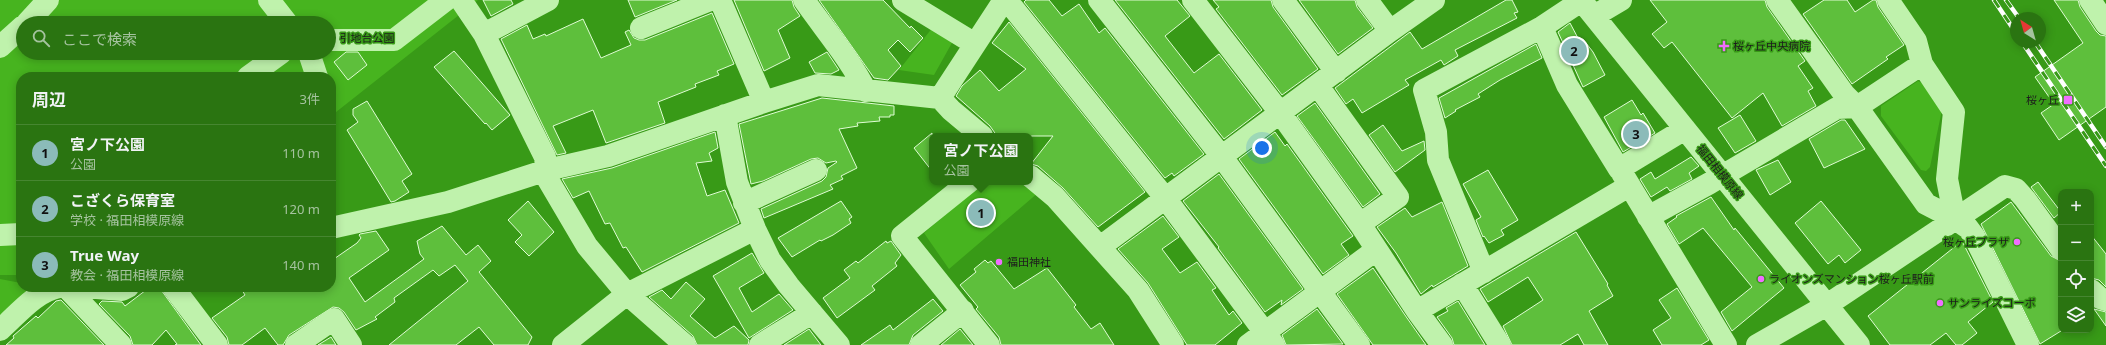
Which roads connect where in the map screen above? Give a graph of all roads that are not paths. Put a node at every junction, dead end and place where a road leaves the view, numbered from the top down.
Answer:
1 (48, 0) edge
2 (269, 0) edge
3 (446, 0) edge
4 (548, 0) edge
5 (710, 0) edge
6 (720, 0) edge
7 (804, 0) edge
8 (903, 0) edge
9 (1004, 0) edge
10 (1099, 0) edge
11 (1193, 0) edge
12 (1283, 0) edge
13 (1367, 0) edge
14 (1434, 0) edge
15 (1621, 0) edge
16 (1777, 0) edge
17 (1888, 0) edge
18 (2090, 0) edge
19 (466, 6) edge
20 (1585, 6) edge
21 (33, 16) edge
22 (282, 16) edge
23 (2106, 24) edge
24 (1542, 27) junction
25 (641, 28) dead end
26 (1390, 31) junction
27 (16, 32) edge
28 (484, 34) junction
29 (336, 40) edge
30 (975, 44) junction
31 (0, 47) edge
32 (271, 60) edge
33 (312, 60) edge
34 (1922, 64) junction
35 (255, 72) edge
36 (316, 72) edge
37 (1336, 72) junction
38 (1318, 86) junction
39 (866, 91) junction
40 (940, 98) junction
41 (764, 102) junction
42 (1857, 107) junction
43 (1281, 114) junction
44 (725, 115) junction
45 (1686, 129) junction
46 (978, 133) edge
47 (1222, 157) junction
48 (547, 170) junction
49 (816, 170) dead end
50 (1947, 173) junction
51 (1722, 175) junction
52 (1033, 178) edge
53 (1624, 178) junction
54 (966, 185) edge
55 (1914, 186) junction
56 (1166, 199) junction
57 (744, 203) junction
58 (1926, 204) junction
59 (1960, 216) junction
60 (1648, 217) junction
61 (1360, 224) junction
62 (336, 227) edge
63 (755, 229) junction
64 (16, 234) edge
65 (0, 235) edge
66 (1926, 237) junction
67 (2058, 245) edge
68 (1100, 247) junction
69 (1376, 250) junction
70 (1484, 272) junction
71 (1462, 284) junction
72 (44, 292) edge
73 (71, 292) edge
74 (177, 292) edge
75 (1319, 292) junction
76 (2094, 293) edge
77 (627, 294) junction
78 (2106, 300) edge
79 (1827, 305) junction
80 (963, 311) junction
81 (1417, 311) junction
82 (812, 313) junction
83 (0, 330) edge
84 (1269, 339) edge
85 (1167, 343) edge
86 (121, 345) edge
87 (217, 345) edge
88 (296, 345) edge
89 (351, 345) edge
90 (563, 345) edge
91 (685, 345) edge
92 (760, 345) edge
93 (839, 345) edge
94 (920, 345) edge
95 (989, 345) edge
96 (1248, 345) edge
97 (1359, 345) edge
98 (1442, 345) edge
99 (1500, 345) edge
100 (1726, 345) edge
101 (1757, 345) edge
102 (1859, 345) edge
103 (2028, 345) edge

1 - 21 street
2 - 22 street
3 - 29 street
4 - 28 street
5 - 25 street
6 - 41 street
7 - 39 street
8 - 30 street
9 - 30 street
9 - 56 street
10 - 47 street
11 - 43 street
12 - 37 street
13 - 26 street
14 - 26 street
15 - 20 street
16 - 42 street
17 - 34 street
18 - 23 street
19 - 28 street
20 - 24 street
20 - 45 street, 福田相模原線
24 - 53 street
24 - 70 street
26 - 37 street
27 - 31 street
28 - 48 street
30 - 40 street
32 - 35 street
33 - 36 street
34 - 42 street
34 - 50 street
37 - 38 street
38 - 43 street
38 - 61 street
39 - 40 street
39 - 41 street
40 - 46 street
41 - 44 street
42 - 51 street
42 - 55 street
43 - 47 street
43 - 61 street
44 - 48 street
44 - 57 street
45 - 51 street, 福田相模原線
45 - 53 street
47 - 56 street
47 - 75 street
48 - 62 street
48 - 77 street
49 - 57 street
50 - 55 street
50 - 59 street
51 - 60 street
51 - 79 street, 福田相模原線
52 - 68 street
53 - 60 street
53 - 70 street
54 - 80 street
55 - 58 street
56 - 68 street
56 - 84 street
57 - 63 street
58 - 59 street
58 - 66 street
59 - 66 street
59 - 67 street
59 - 103 street
60 - 100 street
61 - 69 street
63 - 77 street
63 - 82 street
64 - 65 street
66 - 79 street
68 - 85 street
69 - 75 street
69 - 81 street
70 - 71 street
71 - 81 street
71 - 99 street
72 - 83 street
73 - 86 street
74 - 87 street
75 - 84 street
75 - 97 street
76 - 78 street
77 - 90 street
77 - 91 street
79 - 101 street
79 - 102 street, 福田相模原線
80 - 94 street
80 - 95 street
81 - 98 street
82 - 92 street
82 - 93 street
84 - 96 street
88 - 89 street

